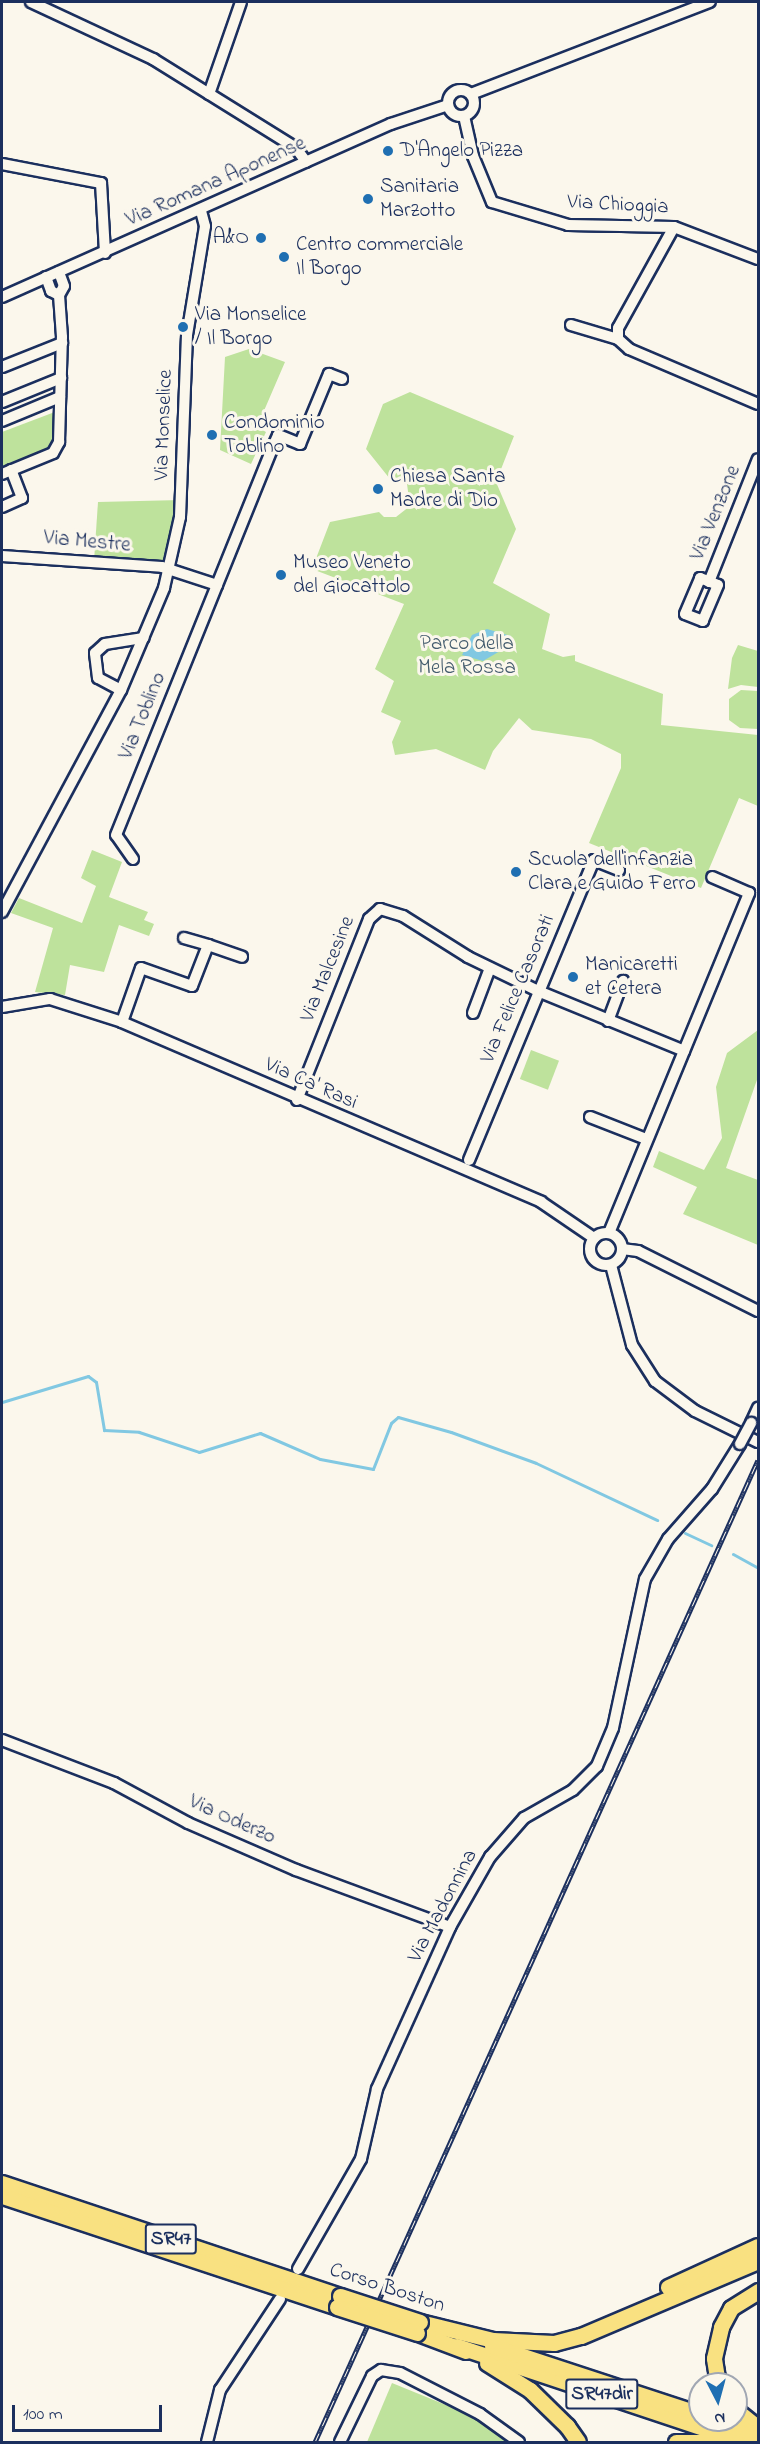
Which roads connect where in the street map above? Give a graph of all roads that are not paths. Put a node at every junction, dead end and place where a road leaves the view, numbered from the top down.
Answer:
1 (241, 2) edge
2 (711, 2) edge
3 (38, 3) edge
4 (209, 94) junction
5 (471, 94) junction
6 (448, 105) junction
7 (464, 116) junction
8 (306, 162) junction
9 (2, 164) edge
10 (201, 211) junction
11 (674, 227) junction
12 (105, 253) junction
13 (759, 259) edge
14 (59, 272) junction
15 (46, 277) junction
16 (59, 295) junction
17 (2, 297) edge
18 (571, 325) dead end
19 (618, 339) junction
20 (62, 343) junction
21 (2, 367) edge
22 (61, 378) junction
23 (342, 379) dead end
24 (60, 397) junction
25 (2, 402) edge
26 (759, 404) edge
27 (2, 422) edge
28 (759, 459) edge
29 (7, 472) edge
30 (2, 507) edge
31 (2, 556) edge
32 (170, 568) junction
33 (709, 582) junction
34 (217, 585) junction
35 (144, 638) junction
36 (121, 690) junction
37 (133, 859) dead end
38 (619, 870) dead end
39 (712, 877) dead end
40 (2, 912) edge
41 (184, 938) dead end
42 (208, 945) junction
43 (242, 957) dead end
44 (490, 968) junction
45 (623, 981) dead end
46 (538, 991) junction
47 (2, 1007) edge
48 (473, 1013) dead end
49 (608, 1021) junction
50 (122, 1022) junction
51 (684, 1051) junction
52 (297, 1100) junction
53 (590, 1117) dead end
54 (646, 1139) junction
55 (469, 1160) dead end
56 (609, 1233) junction
57 (594, 1238) junction
58 (622, 1249) junction
59 (611, 1264) junction
60 (759, 1311) edge
61 (759, 1408) edge
62 (759, 1442) edge
63 (2, 1740) edge
64 (450, 1927) junction
65 (2, 2183) edge
66 (2, 2196) edge
67 (759, 2246) edge
68 (759, 2261) edge
69 (298, 2269) dead end
70 (759, 2291) edge
71 (280, 2299) dead end
72 (339, 2301) junction
73 (629, 2314) junction
74 (418, 2328) junction
75 (438, 2329) junction
76 (457, 2346) junction
77 (557, 2366) joint
78 (716, 2372) edge
79 (688, 2410) edge
80 (207, 2442) edge
81 (340, 2442) edge
82 (519, 2442) edge
83 (578, 2442) edge
84 (676, 2442) edge
85 (726, 2442) edge
86 (746, 2442) edge

1 - 4 street
2 - 5 street, Via Romana Aponense
3 - 4 street
4 - 8 street
5 - 6 street, Via Romana Aponense
5 - 7 street
6 - 7 street
6 - 8 street, Via Romana Aponense
7 - 11 street, Via Chioggia
8 - 10 street, Via Romana Aponense
9 - 12 street
10 - 12 street, Via Romana Aponense
10 - 32 street, Via Monselice
11 - 13 street, Via Chioggia
11 - 19 street
12 - 14 street, Via Romana Aponense
14 - 15 street, Via Romana Aponense
14 - 16 street
15 - 16 street
15 - 17 street, Via Romana Aponense
16 - 20 street
18 - 19 street
19 - 26 street
20 - 21 street
20 - 22 street
22 - 24 street
22 - 25 street
23 - 34 street, Via Toblino
24 - 27 street
24 - 29 street
28 - 33 street, Via Venzone
29 - 30 street
31 - 32 street, Via Mestre
32 - 34 street
32 - 35 street, Via Monselice
33 - 33 street, Via Venzone
34 - 37 street, Via Toblino
35 - 36 street, Via Monselice
35 - 36 street
36 - 40 street, Via Monselice
38 - 46 street, Via Felice Casorati
39 - 51 street
41 - 42 street
42 - 43 street
42 - 50 street
44 - 46 street, Via Malcesine
44 - 48 street
44 - 52 street, Via Malcesine
45 - 49 street
46 - 49 street, Via Malcesine
46 - 55 street, Via Felice Casorati
47 - 50 street, Via Ca' Rasi
49 - 51 street, Via Malcesine
50 - 52 street, Via Ca' Rasi
51 - 54 street
52 - 57 street, Via Ca' Rasi
53 - 54 street
54 - 56 street
56 - 57 street
56 - 58 street
57 - 59 street
58 - 59 street
58 - 60 street
59 - 62 street
61 - 64 street, Via Madonnina, bridge
63 - 64 street, Via Oderzo
64 - 69 street, Via Madonnina
65 - 72 highway, Corso Boston / SR47
66 - 72 highway, Corso Boston / SR47
67 - 73 highway
68 - 73 highway, Corso Boston / SR47
70 - 78 highway
71 - 80 street
72 - 74 highway, Corso Boston / SR47, bridge
73 - 75 highway, Corso Boston / SR47
74 - 75 highway, Corso Boston / SR47
74 - 76 highway, Corso Boston / SR47
75 - 77 highway, SR47
76 - 83 highway, Corso Boston / SR47
76 - 86 highway, SR47dir
77 - 79 highway, SR47dir
81 - 82 street
84 - 85 highway

